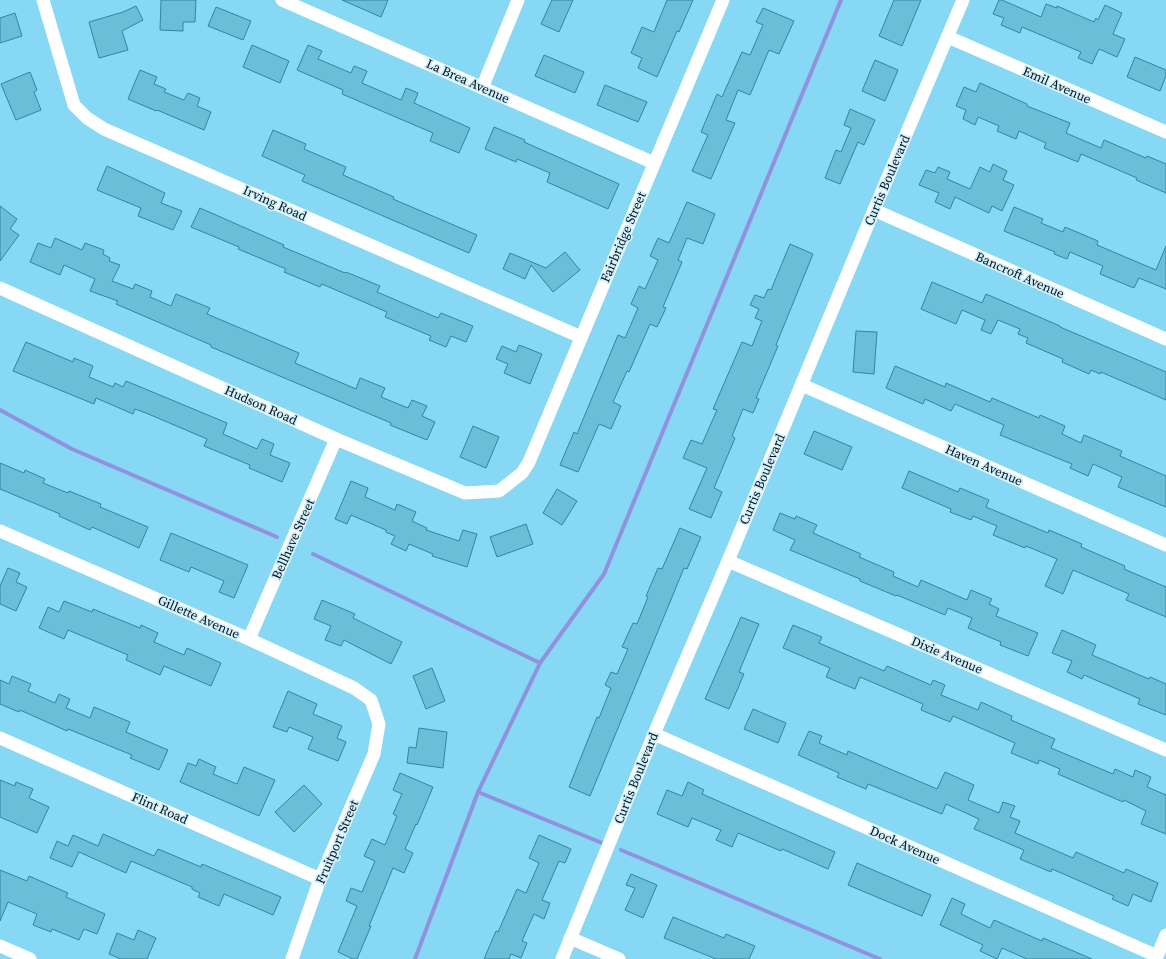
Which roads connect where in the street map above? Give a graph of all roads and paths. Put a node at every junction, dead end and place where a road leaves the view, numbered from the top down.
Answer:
1 (282, 0) edge
2 (518, 0) edge
3 (723, 0) edge
4 (963, 0) edge
5 (46, 1) edge
6 (309, 5) edge
7 (948, 37) junction
8 (482, 88) junction
9 (1166, 132) edge
10 (654, 163) junction
11 (874, 210) junction
12 (0, 288) edge
13 (582, 337) junction
14 (1166, 339) edge
15 (802, 385) junction
16 (336, 439) junction
17 (522, 473) joint
18 (0, 531) edge
19 (1166, 545) edge
20 (728, 561) junction
21 (249, 639) junction
22 (379, 724) joint
23 (654, 734) junction
24 (0, 738) edge
25 (1166, 750) edge
26 (320, 879) junction
27 (1166, 935) edge
28 (570, 938) junction
29 (0, 946) edge
30 (1156, 957) edge
31 (30, 959) edge
32 (292, 959) edge
33 (562, 959) edge
34 (619, 959) edge

1 - 6 street, La Brea Avenue
2 - 8 street
3 - 10 street, Fairbridge Street
4 - 7 street, Curtis Boulevard
5 - 13 street, Irving Road
6 - 8 street, La Brea Avenue
7 - 9 street, Emil Avenue
7 - 11 street, Curtis Boulevard
8 - 10 street, La Brea Avenue
10 - 13 street, Fairbridge Street
11 - 14 street, Bancroft Avenue
11 - 15 street, Curtis Boulevard
12 - 16 street, Hudson Road
13 - 17 street, Fairbridge Street
15 - 19 street, Haven Avenue
15 - 20 street, Curtis Boulevard
16 - 17 street, Hudson Road
16 - 21 street, Bellhave Street
18 - 21 street, Gillette Avenue
20 - 23 street, Curtis Boulevard
20 - 25 street, Dixie Avenue
21 - 22 street, Gillette Avenue
22 - 26 street, Fruitport Street
23 - 28 street, Curtis Boulevard
23 - 30 street, Dock Avenue
24 - 26 street, Flint Road
26 - 32 street, Fruitport Street
27 - 30 street
28 - 33 street, Curtis Boulevard
28 - 34 street
29 - 31 street

